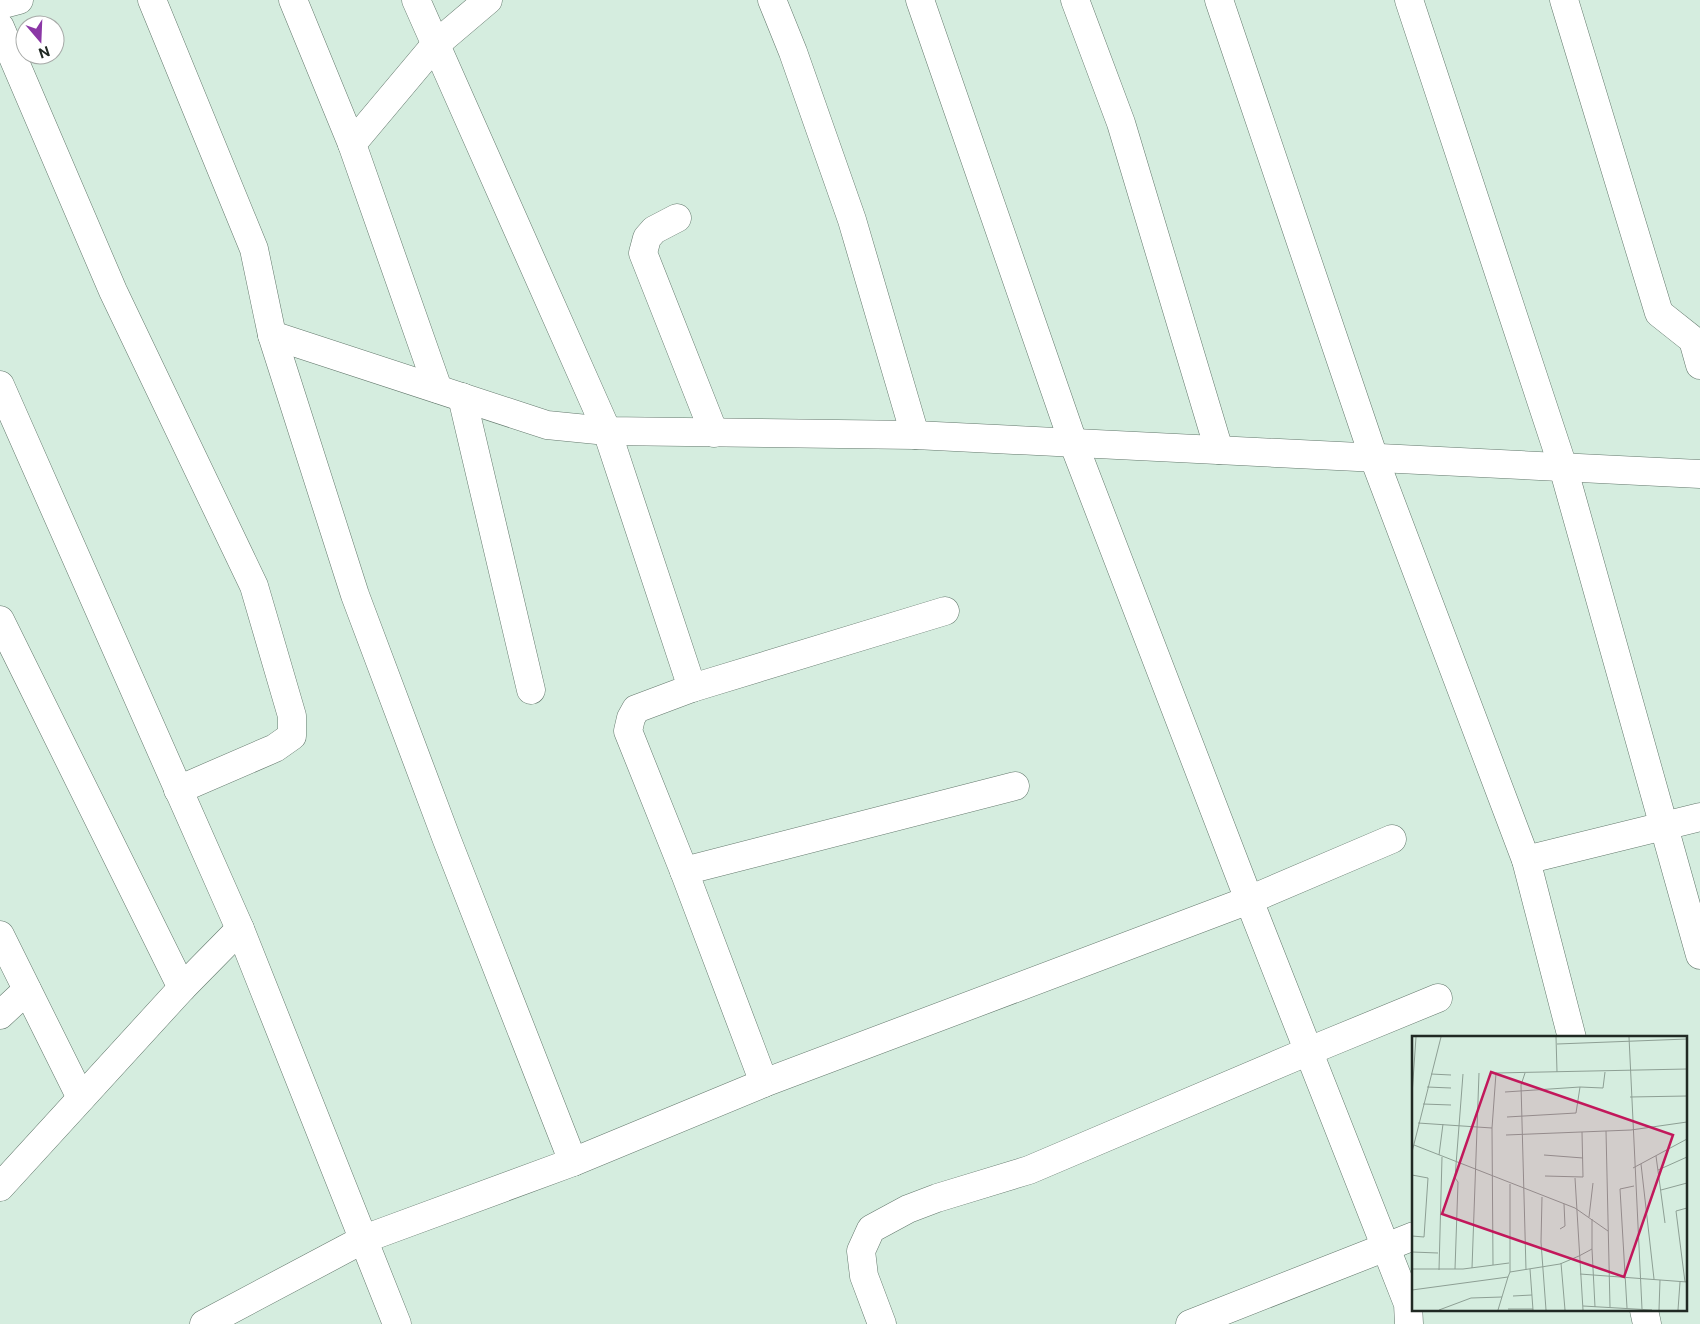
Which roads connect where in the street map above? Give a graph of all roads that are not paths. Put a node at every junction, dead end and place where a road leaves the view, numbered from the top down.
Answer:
1 (19, 0) edge
2 (152, 0) edge
3 (293, 0) edge
4 (416, 0) edge
5 (488, 0) edge
6 (772, 0) edge
7 (920, 0) edge
8 (1075, 0) edge
9 (1219, 0) edge
10 (1409, 0) edge
11 (1564, 0) edge
12 (0, 6) edge
13 (0, 27) edge
14 (435, 45) junction
15 (352, 144) junction
16 (677, 218) dead end
17 (272, 335) junction
18 (1700, 365) edge
19 (0, 385) edge
20 (450, 393) junction
21 (608, 431) junction
22 (714, 432) junction
23 (915, 435) junction
24 (1073, 442) junction
25 (1219, 450) junction
26 (1374, 458) junction
27 (1563, 467) junction
28 (1700, 474) edge
29 (945, 611) dead end
30 (0, 620) edge
31 (692, 688) junction
32 (531, 690) dead end
33 (1015, 786) dead end
34 (178, 790) junction
35 (1700, 817) edge
36 (1664, 825) junction
37 (1392, 839) dead end
38 (1526, 860) junction
39 (684, 871) junction
40 (1249, 900) junction
41 (240, 929) junction
42 (0, 935) edge
43 (1700, 955) edge
44 (182, 988) junction
45 (27, 990) junction
46 (1438, 998) dead end
47 (0, 1015) edge
48 (1571, 1036) edge
49 (1309, 1050) junction
50 (764, 1083) junction
51 (81, 1098) junction
52 (573, 1162) junction
53 (0, 1187) edge
54 (1412, 1237) edge
55 (364, 1239) junction
56 (1385, 1247) junction
57 (204, 1324) edge
58 (397, 1324) edge
59 (882, 1324) edge
60 (1190, 1324) edge
61 (1409, 1324) edge

1 - 12 street
2 - 17 street
3 - 15 street
4 - 14 street
5 - 14 street
6 - 23 street
7 - 24 street
8 - 25 street
9 - 26 street
10 - 27 street
11 - 18 street
13 - 34 street
14 - 15 street
14 - 21 street
15 - 20 street
16 - 22 street
17 - 20 street
17 - 52 street
19 - 34 street
20 - 21 street
20 - 32 street
21 - 22 street
21 - 31 street
22 - 23 street
23 - 24 street
24 - 25 street
24 - 40 street
25 - 26 street
26 - 27 street
26 - 38 street
27 - 28 street
27 - 36 street
29 - 31 street
30 - 44 street
31 - 39 street
33 - 39 street
34 - 41 street
35 - 36 street
36 - 38 street
36 - 43 street
37 - 40 street
38 - 48 street
39 - 50 street
40 - 49 street
40 - 50 street
41 - 44 street
41 - 55 street
42 - 45 street
44 - 51 street
45 - 47 street
45 - 51 street
46 - 49 street
49 - 56 street
49 - 59 street
50 - 52 street
51 - 53 street
52 - 55 street
54 - 56 street
55 - 57 street
55 - 58 street
56 - 60 street
56 - 61 street

